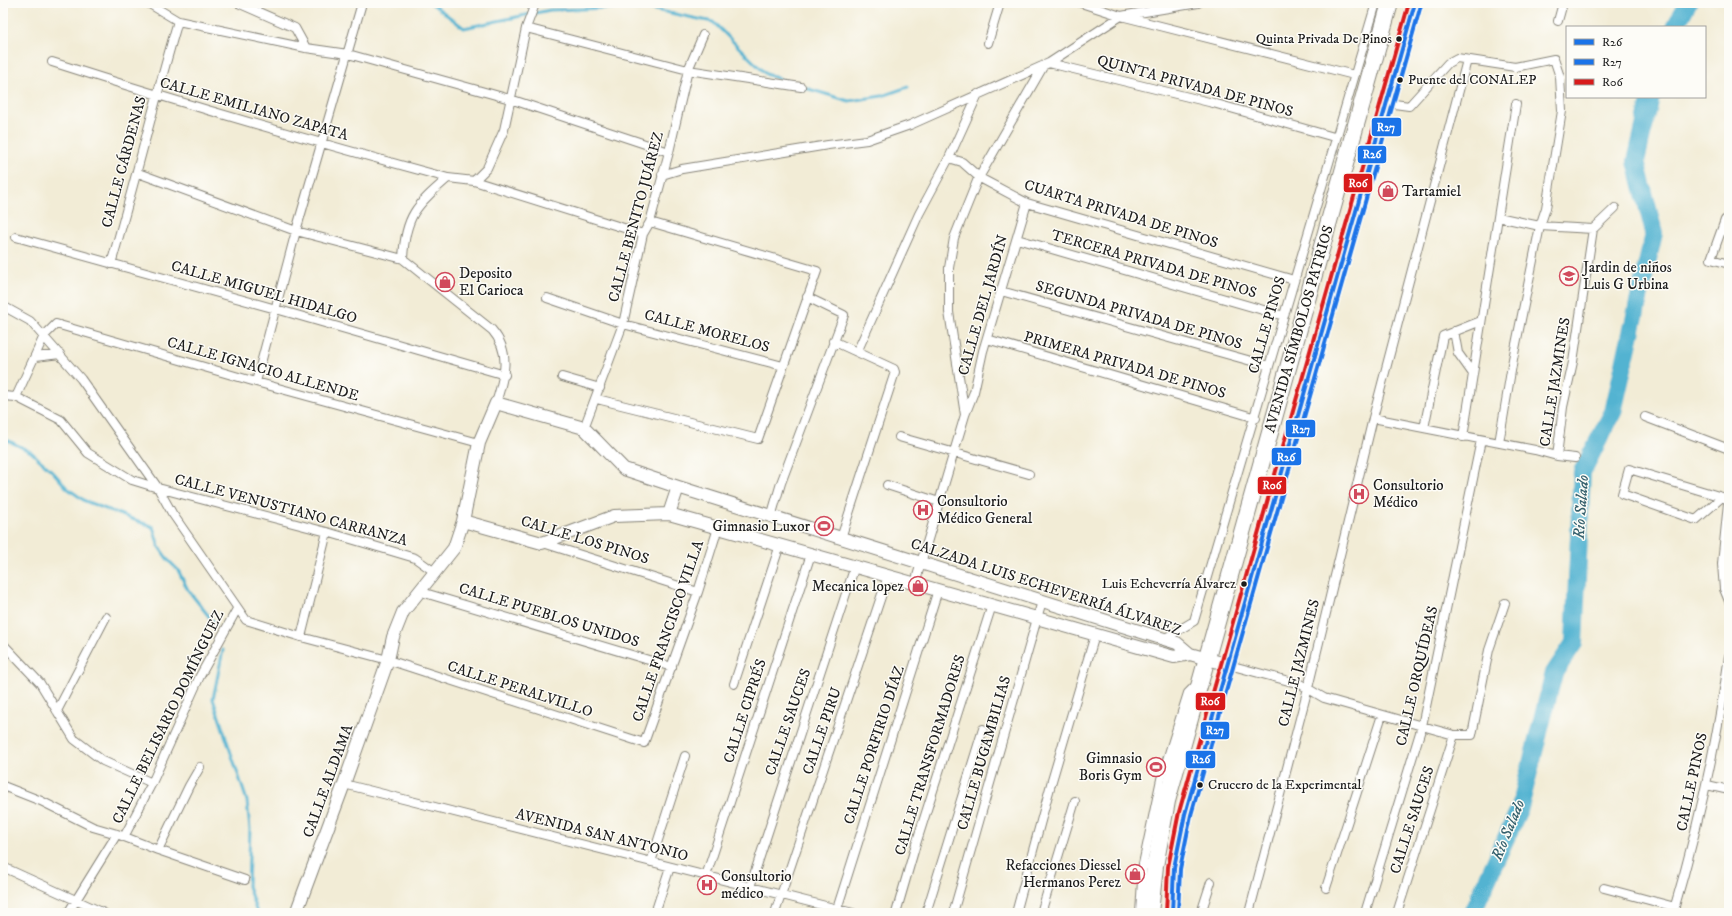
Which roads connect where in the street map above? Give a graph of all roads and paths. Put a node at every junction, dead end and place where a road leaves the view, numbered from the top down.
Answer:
1 (148, 3) edge
2 (238, 3) edge
3 (362, 3) edge
4 (534, 3) edge
5 (1000, 3) edge
6 (1081, 3) edge
7 (1198, 3) edge
8 (1376, 3) edge
9 (1390, 3) edge
10 (1415, 3) edge
11 (1563, 3) edge
12 (1121, 16) junction
13 (178, 21) junction
14 (1378, 21) junction
15 (1558, 21) dead end
16 (526, 28) junction
17 (703, 35) dead end
18 (988, 43) dead end
19 (306, 48) junction
20 (348, 54) junction
21 (1467, 60) junction
22 (52, 62) dead end
23 (1047, 64) junction
24 (688, 70) junction
25 (1354, 75) junction
26 (801, 87) dead end
27 (978, 94) junction
28 (156, 96) junction
29 (510, 99) junction
30 (1387, 103) junction
31 (1516, 104) dead end
32 (1334, 137) junction
33 (321, 144) junction
34 (669, 152) junction
35 (949, 158) junction
36 (138, 173) junction
37 (662, 175) junction
38 (448, 178) junction
39 (980, 178) junction
40 (474, 181) junction
41 (1027, 202) junction
42 (1615, 208) dead end
43 (1498, 217) junction
44 (1727, 220) edge
45 (650, 222) junction
46 (1540, 226) junction
47 (1593, 229) junction
48 (296, 231) junction
49 (643, 234) junction
50 (16, 237) dead end
51 (1017, 238) junction
52 (403, 259) junction
53 (111, 264) junction
54 (1729, 264) edge
55 (1294, 280) junction
56 (1001, 291) junction
57 (807, 297) junction
58 (547, 298) dead end
59 (3, 306) edge
60 (276, 309) junction
61 (1284, 316) junction
62 (1481, 322) junction
63 (623, 324) junction
64 (1454, 331) junction
65 (44, 336) junction
66 (987, 339) junction
67 (833, 341) junction
68 (857, 352) junction
69 (60, 354) junction
70 (34, 357) junction
71 (783, 366) junction
72 (1269, 366) junction
73 (1473, 374) junction
74 (505, 375) junction
75 (562, 377) dead end
76 (256, 382) junction
77 (1273, 387) junction
78 (600, 388) junction
79 (3, 396) edge
80 (16, 397) junction
81 (596, 399) junction
82 (496, 403) junction
83 (965, 415) junction
84 (1645, 417) dead end
85 (1256, 418) junction
86 (1373, 418) junction
87 (584, 428) junction
88 (1424, 428) junction
89 (899, 437) dead end
90 (1463, 437) junction
91 (1481, 440) junction
92 (480, 443) junction
93 (1498, 443) junction
94 (1729, 449) edge
95 (954, 453) junction
96 (1557, 456) junction
97 (1575, 458) dead end
98 (1029, 474) dead end
99 (887, 485) dead end
100 (678, 487) junction
101 (158, 488) junction
102 (1726, 496) edge
103 (939, 502) junction
104 (669, 514) junction
105 (771, 517) junction
106 (463, 521) junction
107 (718, 528) junction
108 (327, 532) junction
109 (841, 538) junction
110 (542, 543) junction
111 (780, 545) junction
112 (811, 554) junction
113 (921, 563) junction
114 (855, 566) junction
115 (436, 573) junction
116 (888, 576) junction
117 (915, 583) junction
118 (938, 590) junction
119 (418, 591) junction
120 (698, 592) junction
121 (1042, 601) junction
122 (1729, 601) edge
123 (1505, 604) dead end
124 (992, 605) junction
125 (237, 608) junction
126 (106, 617) dead end
127 (1038, 618) junction
128 (1095, 635) junction
129 (300, 637) junction
130 (1164, 639) junction
131 (3, 644) edge
132 (1190, 654) junction
133 (1729, 656) edge
134 (1207, 659) junction
135 (388, 660) junction
136 (1229, 665) junction
137 (672, 666) junction
138 (734, 684) dead end
139 (1308, 688) junction
140 (57, 710) junction
141 (1382, 715) junction
142 (1422, 726) junction
143 (984, 729) dead end
144 (1454, 735) junction
145 (644, 743) joint
146 (685, 756) dead end
147 (200, 767) dead end
148 (152, 783) junction
149 (344, 784) junction
150 (1707, 785) junction
151 (3, 786) edge
152 (1729, 790) edge
153 (1075, 801) dead end
154 (120, 836) junction
155 (158, 850) junction
156 (651, 862) junction
157 (1149, 865) junction
158 (3, 867) edge
159 (670, 867) junction
160 (706, 876) junction
161 (245, 880) dead end
162 (1211, 882) dead end
163 (750, 887) junction
164 (1326, 888) dead end
165 (1604, 888) dead end
166 (780, 895) junction
167 (76, 901) junction
168 (836, 909) junction
169 (1674, 910) edge
170 (68, 913) edge
171 (104, 913) edge
172 (296, 913) edge
173 (655, 913) edge
174 (775, 913) edge
175 (853, 913) edge
176 (896, 913) edge
177 (926, 913) edge
178 (953, 913) edge
179 (1016, 913) edge
180 (1041, 913) edge
181 (1140, 913) edge
182 (1150, 913) edge
183 (1172, 913) edge
184 (1202, 913) edge
185 (1249, 913) edge
186 (1365, 913) edge
187 (1397, 913) edge

1 - 13 street
2 - 19 street
3 - 20 street
4 - 16 street
5 - 18 street
6 - 12 street
7 - 12 street
8 - 14 street, CALLE PINOS
9 - 14 highway, AVENIDA SÍMBOLOS PATRIOS
10 - 30 highway, AVENIDA SÍMBOLOS PATRIOS
11 - 15 street
12 - 23 street
12 - 25 street
13 - 19 street
13 - 28 street, CALLE CÁRDENAS
14 - 25 street, CALLE PINOS
14 - 77 highway, AVENIDA SÍMBOLOS PATRIOS
16 - 24 street
16 - 29 street
17 - 24 street, CALLE BENITO JUÁREZ
19 - 20 street
20 - 29 street
20 - 33 street
21 - 30 street
21 - 46 street
21 - 86 street, CALLE JAZMINES
22 - 28 street, CALLE EMILIANO ZAPATA
23 - 27 street
23 - 32 street, QUINTA PRIVADA DE PINOS
23 - 39 street
24 - 26 street
24 - 34 street, CALLE BENITO JUÁREZ
25 - 32 street, CALLE PINOS
27 - 35 street
27 - 37 street
28 - 33 street, CALLE EMILIANO ZAPATA
28 - 36 street, CALLE CÁRDENAS
29 - 34 street
29 - 40 street
30 - 136 highway, AVENIDA SÍMBOLOS PATRIOS
31 - 43 street
32 - 55 street, CALLE PINOS
33 - 38 street, CALLE EMILIANO ZAPATA
33 - 48 street
34 - 37 street, CALLE BENITO JUÁREZ
35 - 39 street, CUARTA PRIVADA DE PINOS
35 - 68 street
36 - 48 street
36 - 53 street, CALLE CÁRDENAS
37 - 45 street, CALLE BENITO JUÁREZ
38 - 40 street, CALLE EMILIANO ZAPATA
38 - 52 street
39 - 41 street, CUARTA PRIVADA DE PINOS
39 - 83 street
40 - 49 street
41 - 51 street, CALLE DEL JARDÍN
41 - 55 street, CUARTA PRIVADA DE PINOS
42 - 47 street
43 - 46 street
43 - 62 street
44 - 54 street
45 - 49 street, CALLE BENITO JUÁREZ
45 - 57 street
46 - 47 street
46 - 93 street
47 - 96 street, CALLE JAZMINES
48 - 52 street
48 - 60 street
49 - 63 street, CALLE BENITO JUÁREZ
50 - 53 street, CALLE MIGUEL HIDALGO
51 - 56 street, CALLE DEL JARDÍN
51 - 61 street, TERCERA PRIVADA DE PINOS
52 - 74 street
53 - 60 street, CALLE MIGUEL HIDALGO
55 - 61 street, CALLE PINOS
56 - 66 street, CALLE DEL JARDÍN
56 - 72 street, SEGUNDA PRIVADA DE PINOS
57 - 67 street
57 - 71 street
58 - 63 street, CALLE MORELOS
59 - 65 street, CALLE VENUSTIANO CARRANZA
60 - 74 street, CALLE MIGUEL HIDALGO
60 - 76 street
61 - 72 street, CALLE PINOS
62 - 64 street
62 - 73 street
63 - 71 street, CALLE MORELOS
63 - 78 street, CALLE BENITO JUÁREZ
64 - 73 street
64 - 88 street
65 - 69 street, CALLE VENUSTIANO CARRANZA
65 - 70 street
65 - 76 street, CALLE IGNACIO ALLENDE
66 - 83 street, CALLE DEL JARDÍN
66 - 85 street, PRIMERA PRIVADA DE PINOS
67 - 68 street
67 - 105 street
68 - 109 street
69 - 70 street
69 - 101 street, CALLE VENUSTIANO CARRANZA
70 - 80 street
71 - 81 street
72 - 77 street, CALLE PINOS
73 - 90 street
74 - 82 street
75 - 78 street
76 - 92 street, CALLE IGNACIO ALLENDE
77 - 85 street, CALLE PINOS
77 - 134 highway, AVENIDA SÍMBOLOS PATRIOS
78 - 81 street, CALLE BENITO JUÁREZ
79 - 80 street
80 - 101 street, CALLE VENUSTIANO CARRANZA
81 - 87 street, CALLE BENITO JUÁREZ
82 - 87 street
82 - 92 street, CALLE ALDAMA
83 - 95 street, CALLE DEL JARDÍN
84 - 94 street
85 - 130 street, CALLE PINOS
86 - 88 street, CALLE JAZMINES
86 - 139 street, CALLE JAZMINES
87 - 100 street, CALZADA LUIS ECHEVERRÍA ÁLVAREZ
88 - 90 street, CALLE JAZMINES
89 - 95 street
90 - 91 street, CALLE JAZMINES
91 - 93 street, CALLE JAZMINES
91 - 142 street, CALLE ORQUÍDEAS
92 - 106 street, CALLE ALDAMA
93 - 96 street, CALLE JAZMINES
95 - 98 street
95 - 103 street, CALLE DEL JARDÍN
96 - 97 street
99 - 103 street
100 - 104 street
100 - 105 street, CALZADA LUIS ECHEVERRÍA ÁLVAREZ
101 - 108 street, CALLE VENUSTIANO CARRANZA
101 - 125 street, CALLE PERALVILLO
102 - 102 street
102 - 122 street
103 - 113 street, CALLE DEL JARDÍN
104 - 107 street, CALZADA LUIS ECHEVERRÍA ÁLVAREZ
104 - 110 street, CALZADA LUIS ECHEVERRÍA ÁLVAREZ
105 - 109 street, CALZADA LUIS ECHEVERRÍA ÁLVAREZ
106 - 110 street, CALLE LOS PINOS
106 - 115 street, CALLE ALDAMA
107 - 111 street, CALZADA LUIS ECHEVERRÍA ÁLVAREZ
107 - 120 street, CALLE FRANCISCO VILLA
108 - 115 street, CALLE VENUSTIANO CARRANZA
108 - 129 street
109 - 113 street, CALZADA LUIS ECHEVERRÍA ÁLVAREZ
110 - 120 street, CALLE LOS PINOS
111 - 112 street, CALZADA LUIS ECHEVERRÍA ÁLVAREZ
111 - 138 street
112 - 114 street, CALZADA LUIS ECHEVERRÍA ÁLVAREZ
112 - 160 street, CALLE CIPRÉS
113 - 117 street, CALLE DEL JARDÍN
113 - 121 street, CALZADA LUIS ECHEVERRÍA ÁLVAREZ
114 - 116 street, CALZADA LUIS ECHEVERRÍA ÁLVAREZ
114 - 163 street, CALLE SAUCES
115 - 119 street, CALLE ALDAMA
116 - 117 street, CALZADA LUIS ECHEVERRÍA ÁLVAREZ
116 - 166 street, CALLE PIRU
117 - 118 street, CALZADA LUIS ECHEVERRÍA ÁLVAREZ
118 - 124 street, CALZADA LUIS ECHEVERRÍA ÁLVAREZ
118 - 168 street, CALLE PORFIRIO DÍAZ
119 - 135 street, CALLE ALDAMA
119 - 137 street, CALLE PUEBLOS UNIDOS
120 - 137 street, CALLE FRANCISCO VILLA
121 - 127 street, CALLE BUGAMBILIAS
121 - 130 street, CALZADA LUIS ECHEVERRÍA ÁLVAREZ
123 - 144 street
124 - 127 street, CALZADA LUIS ECHEVERRÍA ÁLVAREZ
124 - 176 street, CALLE TRANSFORMADORES
125 - 129 street, CALLE PERALVILLO
125 - 148 street, CALLE BELISARIO DOMÍNGUEZ
126 - 140 street
127 - 128 street, CALZADA LUIS ECHEVERRÍA ÁLVAREZ
127 - 178 street, CALLE BUGAMBILIAS
128 - 132 street, CALZADA LUIS ECHEVERRÍA ÁLVAREZ
128 - 179 street
129 - 135 street, CALLE PERALVILLO
130 - 132 street, CALZADA LUIS ECHEVERRÍA ÁLVAREZ
131 - 140 street
132 - 134 street, CALZADA LUIS ECHEVERRÍA ÁLVAREZ
133 - 150 street, CALLE PINOS
134 - 136 street, CALZADA LUIS ECHEVERRÍA ÁLVAREZ
134 - 157 highway, AVENIDA SÍMBOLOS PATRIOS
135 - 145 street, CALLE PERALVILLO
135 - 149 street, CALLE ALDAMA
136 - 139 street
136 - 183 highway, AVENIDA SÍMBOLOS PATRIOS
137 - 145 street, CALLE FRANCISCO VILLA
139 - 141 street
139 - 185 street, CALLE JAZMINES
140 - 148 street
141 - 142 street
141 - 164 street
142 - 144 street
142 - 186 street, CALLE ORQUÍDEAS
143 - 177 street
144 - 187 street, CALLE SAUCES
146 - 156 street
147 - 155 street
148 - 154 street, CALLE BELISARIO DOMÍNGUEZ
149 - 156 street, AVENIDA SAN ANTONIO
149 - 172 street, CALLE ALDAMA
150 - 152 street
150 - 169 street, CALLE PINOS
151 - 154 street
153 - 180 street
154 - 155 street
154 - 167 street, CALLE BELISARIO DOMÍNGUEZ
155 - 161 street
156 - 159 street, AVENIDA SAN ANTONIO
157 - 181 street
157 - 182 highway, AVENIDA SÍMBOLOS PATRIOS
158 - 167 street
159 - 160 street, AVENIDA SAN ANTONIO
159 - 173 street
160 - 163 street, AVENIDA SAN ANTONIO
162 - 184 street
163 - 166 street, AVENIDA SAN ANTONIO
165 - 169 street
166 - 168 street, AVENIDA SAN ANTONIO
166 - 174 street, CALLE PIRU
167 - 170 street, CALLE BELISARIO DOMÍNGUEZ
167 - 171 street
168 - 175 street, AVENIDA SAN ANTONIO

